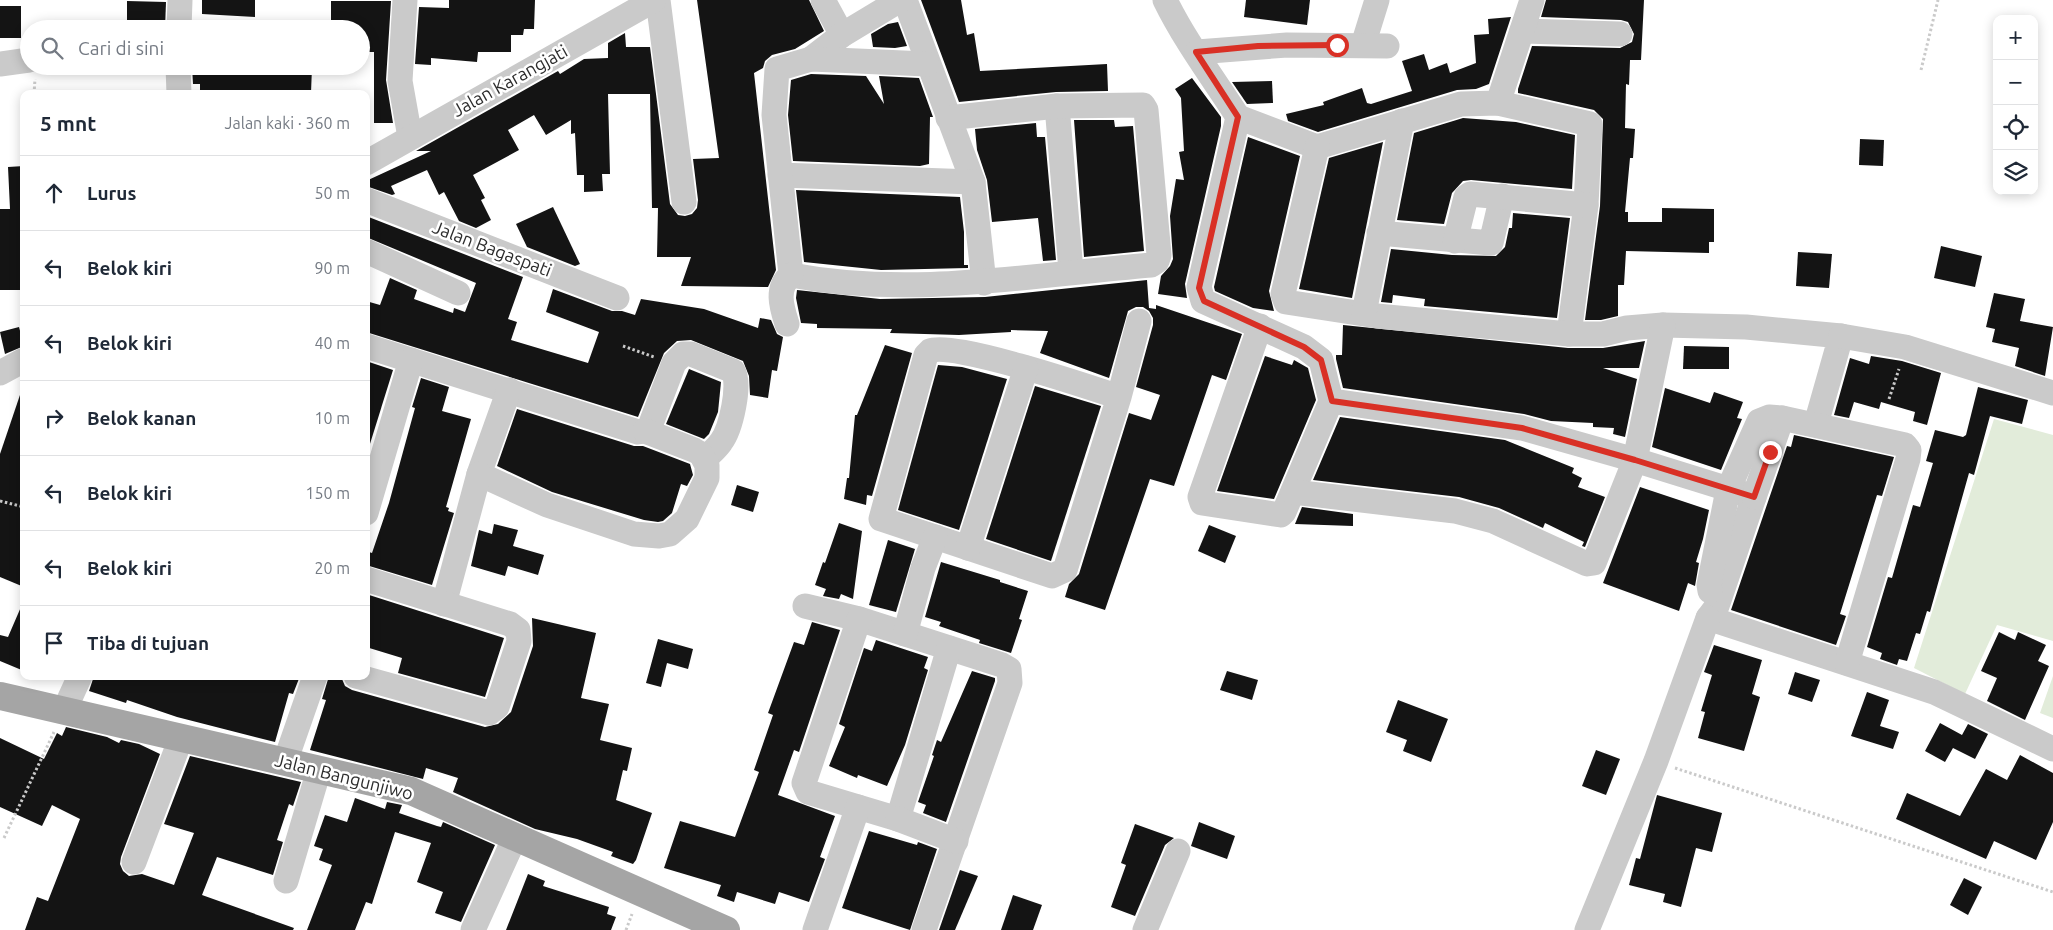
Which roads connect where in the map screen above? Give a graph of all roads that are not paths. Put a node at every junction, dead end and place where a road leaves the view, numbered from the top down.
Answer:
1 (180, 0) edge
2 (406, 0) edge
3 (654, 0) edge
4 (658, 0) edge
5 (823, 0) edge
6 (900, 0) edge
7 (905, 0) edge
8 (1165, 0) edge
9 (1377, 0) edge
10 (1532, 0) edge
11 (866, 9) edge
12 (179, 20) edge
13 (1522, 32) junction
14 (1620, 34) dead end
15 (842, 35) junction
16 (1196, 52) junction
17 (811, 59) junction
18 (20, 61) edge
19 (0, 64) edge
20 (927, 64) junction
21 (178, 75) edge
22 (179, 90) edge
23 (1498, 103) junction
24 (1057, 106) junction
25 (1238, 117) junction
26 (948, 118) junction
27 (1402, 121) junction
28 (410, 137) junction
29 (1317, 147) junction
30 (370, 162) edge
31 (780, 175) junction
32 (973, 182) junction
33 (1502, 196) junction
34 (370, 202) edge
35 (684, 202) dead end
36 (1586, 205) junction
37 (1379, 233) junction
38 (1454, 241) junction
39 (370, 253) edge
40 (1071, 271) junction
41 (791, 275) junction
42 (984, 282) junction
43 (458, 294) dead end
44 (617, 298) dead end
45 (1364, 313) junction
46 (1139, 321) dead end
47 (787, 324) dead end
48 (1663, 325) junction
49 (1260, 326) junction
50 (1569, 334) junction
51 (1841, 336) junction
52 (370, 347) edge
53 (411, 360) junction
54 (20, 362) edge
55 (1026, 368) junction
56 (0, 373) edge
57 (509, 390) junction
58 (2053, 393) edge
59 (1120, 397) junction
60 (1332, 401) junction
61 (1782, 418) junction
62 (1816, 424) junction
63 (645, 431) junction
64 (376, 445) edge
65 (705, 459) junction
66 (1635, 460) junction
67 (479, 474) junction
68 (370, 486) edge
69 (1728, 490) junction
70 (1293, 492) junction
71 (1754, 497) junction
72 (935, 537) junction
73 (968, 548) junction
74 (370, 579) edge
75 (444, 604) junction
76 (805, 606) dead end
77 (1712, 612) junction
78 (859, 620) junction
79 (904, 634) junction
80 (949, 648) junction
81 (1847, 663) junction
82 (78, 680) edge
83 (315, 680) edge
84 (370, 680) edge
85 (0, 696) edge
86 (64, 711) junction
87 (180, 738) junction
88 (2053, 749) edge
89 (285, 762) junction
90 (319, 770) junction
91 (858, 806) junction
92 (898, 819) junction
93 (515, 837) junction
94 (956, 841) junction
95 (1178, 851) dead end
96 (134, 862) dead end
97 (286, 882) dead end
98 (473, 930) edge
99 (726, 930) edge
100 (815, 930) edge
101 (924, 930) edge
102 (1145, 930) edge
103 (1587, 930) edge

1 - 12 street
2 - 28 street
3 - 28 street, Jalan Karangjati
4 - 35 street
5 - 15 street
6 - 11 street
7 - 20 street
8 - 16 street
9 - 16 street
10 - 13 street
11 - 15 street
13 - 14 street
13 - 23 street
15 - 17 street
16 - 25 street
17 - 20 street
17 - 31 street
18 - 19 street
20 - 26 street
21 - 22 street
23 - 27 street
23 - 36 street
24 - 26 street
24 - 40 street
24 - 40 street
25 - 29 street
25 - 49 street
26 - 32 street
27 - 29 street
27 - 37 street
28 - 30 street, Jalan Karangjati
29 - 45 street
31 - 32 street
31 - 41 street
32 - 42 street
33 - 36 street
33 - 38 street
33 - 38 street
34 - 44 street, Jalan Bagaspati
36 - 50 street
37 - 38 street
37 - 45 street
39 - 43 street
40 - 42 street
41 - 42 street
41 - 47 street
45 - 50 street
46 - 59 street
48 - 50 street
48 - 51 street
48 - 66 street
49 - 60 street
49 - 70 street
51 - 58 street
51 - 62 street
52 - 53 street
53 - 57 street
53 - 64 street
54 - 56 street
55 - 59 street
55 - 72 street
55 - 73 street
57 - 63 street
57 - 67 street
59 - 73 street
60 - 66 street
60 - 70 street
61 - 62 street
61 - 69 street
61 - 71 street
62 - 81 street
63 - 65 street
63 - 65 street
64 - 68 street
65 - 67 street
66 - 69 street
66 - 70 street
67 - 75 street
69 - 71 street
69 - 77 street
71 - 77 street
72 - 73 street
72 - 79 street
74 - 75 street
75 - 84 street
76 - 78 street
77 - 81 street
77 - 103 street
78 - 79 street
78 - 91 street
79 - 80 street
80 - 92 street
80 - 94 street
81 - 88 street
82 - 86 street
83 - 89 street
85 - 86 main road, Jalan Bangunjiwo
86 - 87 main road, Jalan Bangunjiwo
87 - 89 main road, Jalan Bangunjiwo
87 - 96 street
89 - 90 main road, Jalan Bangunjiwo
90 - 93 main road, Jalan Bangunjiwo
90 - 97 street
91 - 92 street
91 - 100 street
92 - 94 street
93 - 98 street
93 - 99 main road, Jalan Bangunjiwo
94 - 101 street
95 - 102 street

